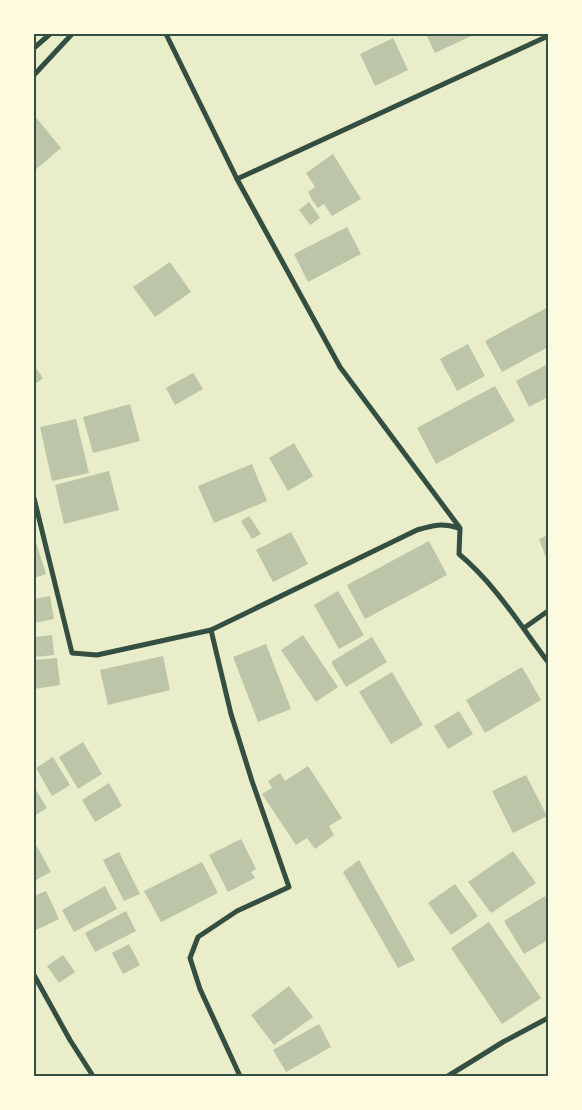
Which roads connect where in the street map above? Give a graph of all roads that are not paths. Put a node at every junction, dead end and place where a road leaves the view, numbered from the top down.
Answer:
1 (50, 34) edge
2 (72, 34) edge
3 (166, 34) edge
4 (548, 36) edge
5 (34, 48) edge
6 (34, 75) edge
7 (237, 179) junction
8 (34, 498) edge
9 (460, 528) junction
10 (548, 611) edge
11 (524, 628) junction
12 (211, 630) junction
13 (548, 662) edge
14 (34, 975) edge
15 (548, 1018) edge
16 (94, 1076) edge
17 (240, 1076) edge
18 (448, 1076) edge

1 - 5 street
2 - 6 street
3 - 7 street
4 - 7 street
7 - 9 street
8 - 12 street
9 - 11 street
9 - 12 street
10 - 11 street
11 - 13 street
12 - 17 street
14 - 16 street
15 - 18 street

